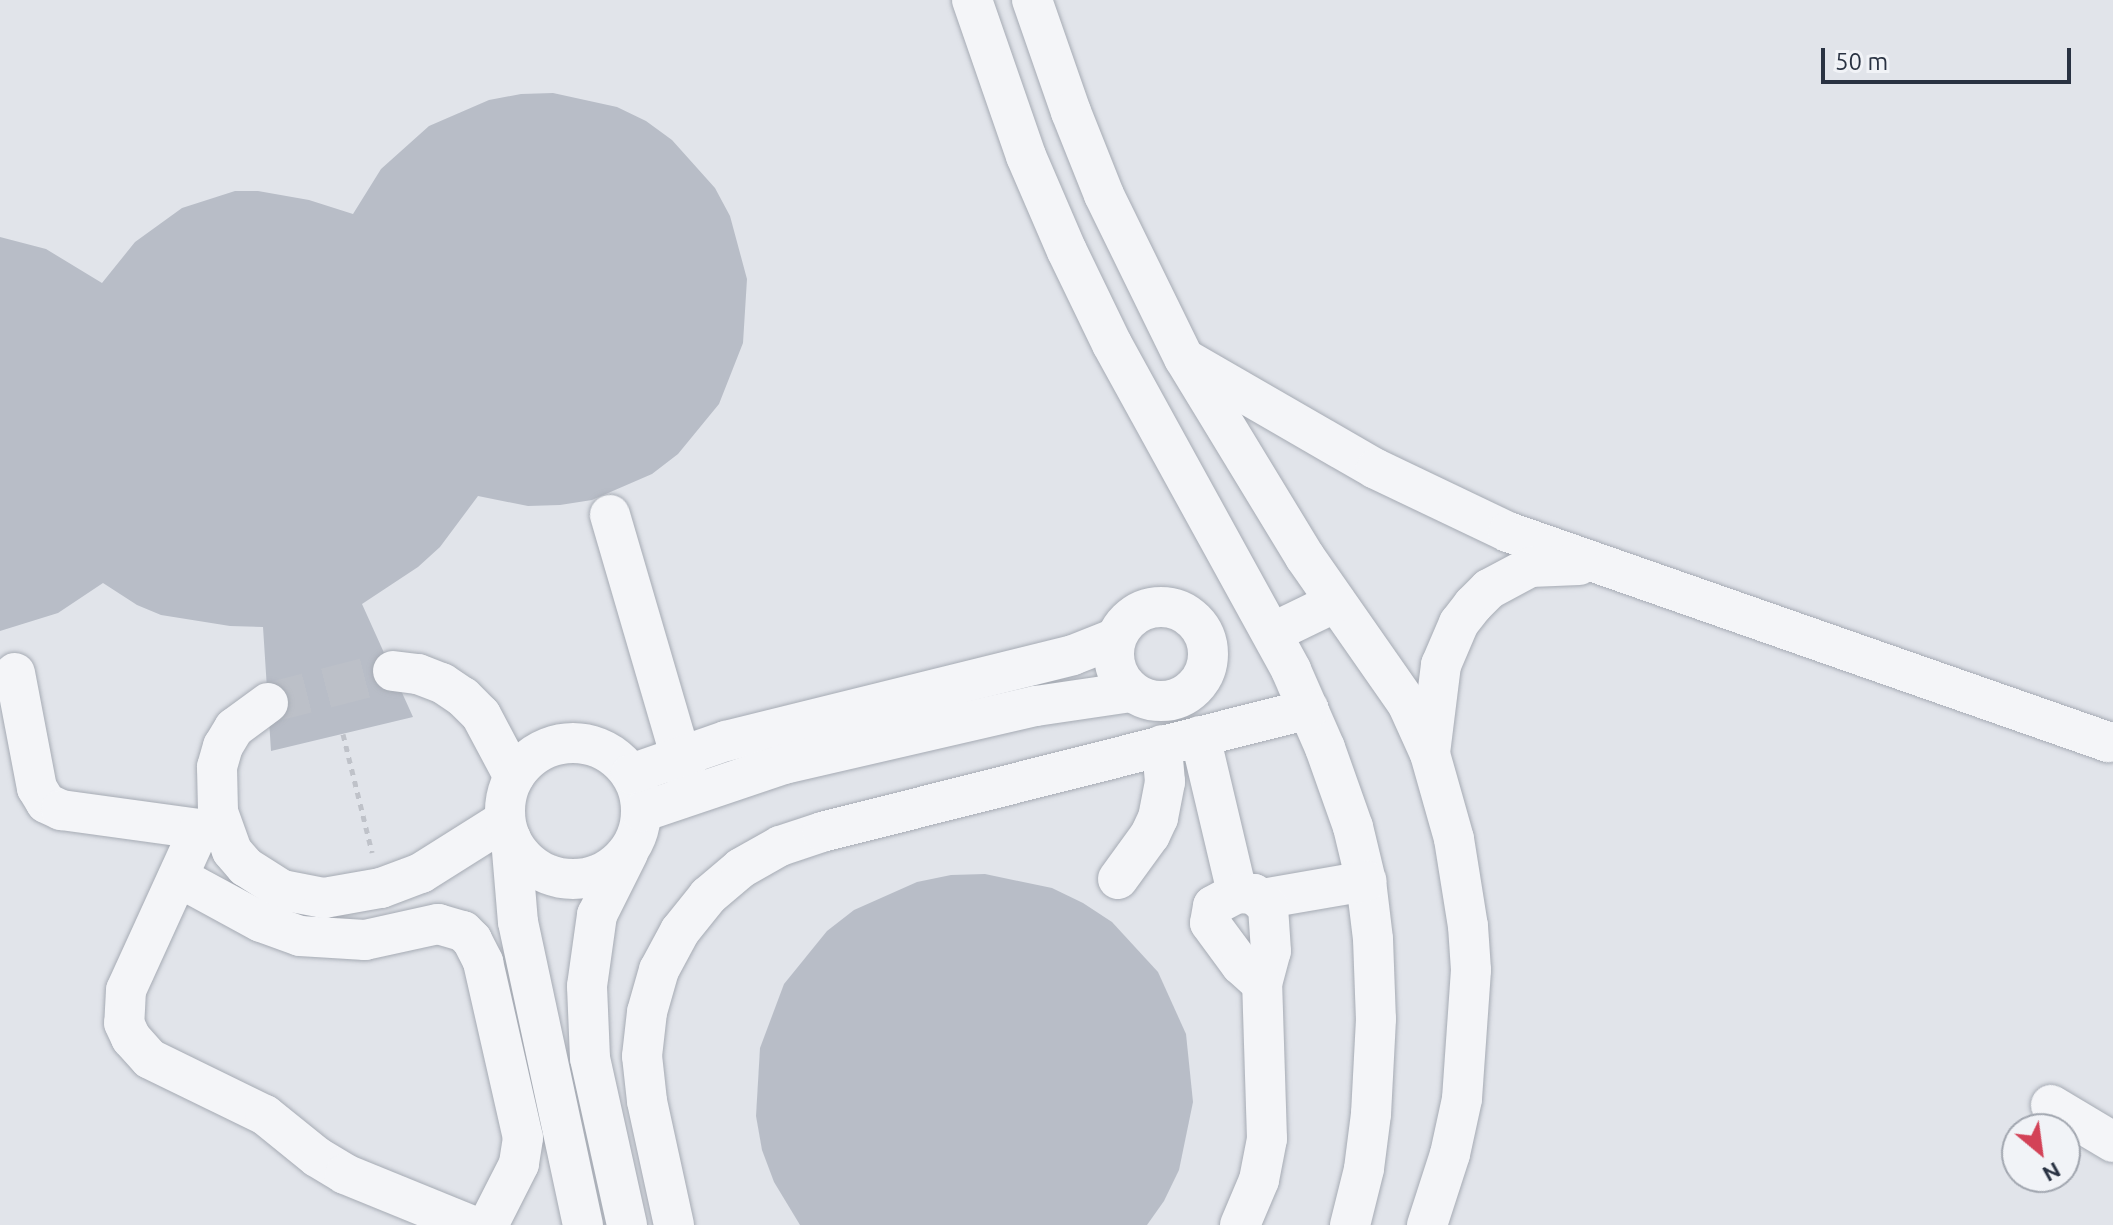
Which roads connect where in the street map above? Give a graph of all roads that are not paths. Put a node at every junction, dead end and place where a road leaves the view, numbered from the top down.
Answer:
1 (972, 0) edge
2 (1032, 0) edge
3 (1184, 358) junction
4 (610, 515) dead end
5 (1599, 566) junction
6 (1336, 602) junction
7 (1272, 633) junction
8 (1116, 638) junction
9 (393, 671) tunnel mouth
10 (15, 673) dead end
11 (1131, 692) junction
12 (1174, 700) junction
13 (268, 703) tunnel mouth
14 (1309, 709) junction
15 (1180, 741) junction
16 (2108, 742) dead end
17 (1430, 754) junction
18 (631, 774) junction
19 (686, 775) junction
20 (514, 777) junction
21 (642, 812) junction
22 (508, 829) junction
23 (211, 831) junction
24 (629, 850) junction
25 (178, 877) junction
26 (1118, 879) dead end
27 (1366, 881) junction
28 (1249, 896) junction
29 (1262, 984) junction
30 (2051, 1105) dead end
31 (2113, 1142) edge
32 (470, 1225) edge
33 (488, 1225) edge
34 (583, 1225) edge
35 (627, 1225) edge
36 (674, 1225) edge
37 (1240, 1225) edge
38 (1350, 1225) edge
39 (1427, 1225) edge

1 - 7 street
2 - 3 street
3 - 5 street
3 - 6 street
4 - 19 street
5 - 16 street
5 - 17 street
6 - 7 street
6 - 17 street
7 - 14 street
8 - 11 street
8 - 12 street
8 - 19 street
9 - 20 street
10 - 23 street
11 - 12 street
11 - 19 street
12 - 15 street
13 - 23 street
14 - 15 street
14 - 27 street
15 - 26 street
15 - 28 street
15 - 36 street
17 - 39 street
18 - 19 street
18 - 20 street
18 - 21 street
19 - 21 street
20 - 22 street
21 - 24 street
22 - 23 street
22 - 24 street
22 - 34 street
23 - 25 street
24 - 35 street
25 - 32 street
25 - 33 street
27 - 28 street
27 - 38 street
28 - 29 street
28 - 29 street
29 - 37 street
30 - 31 street

